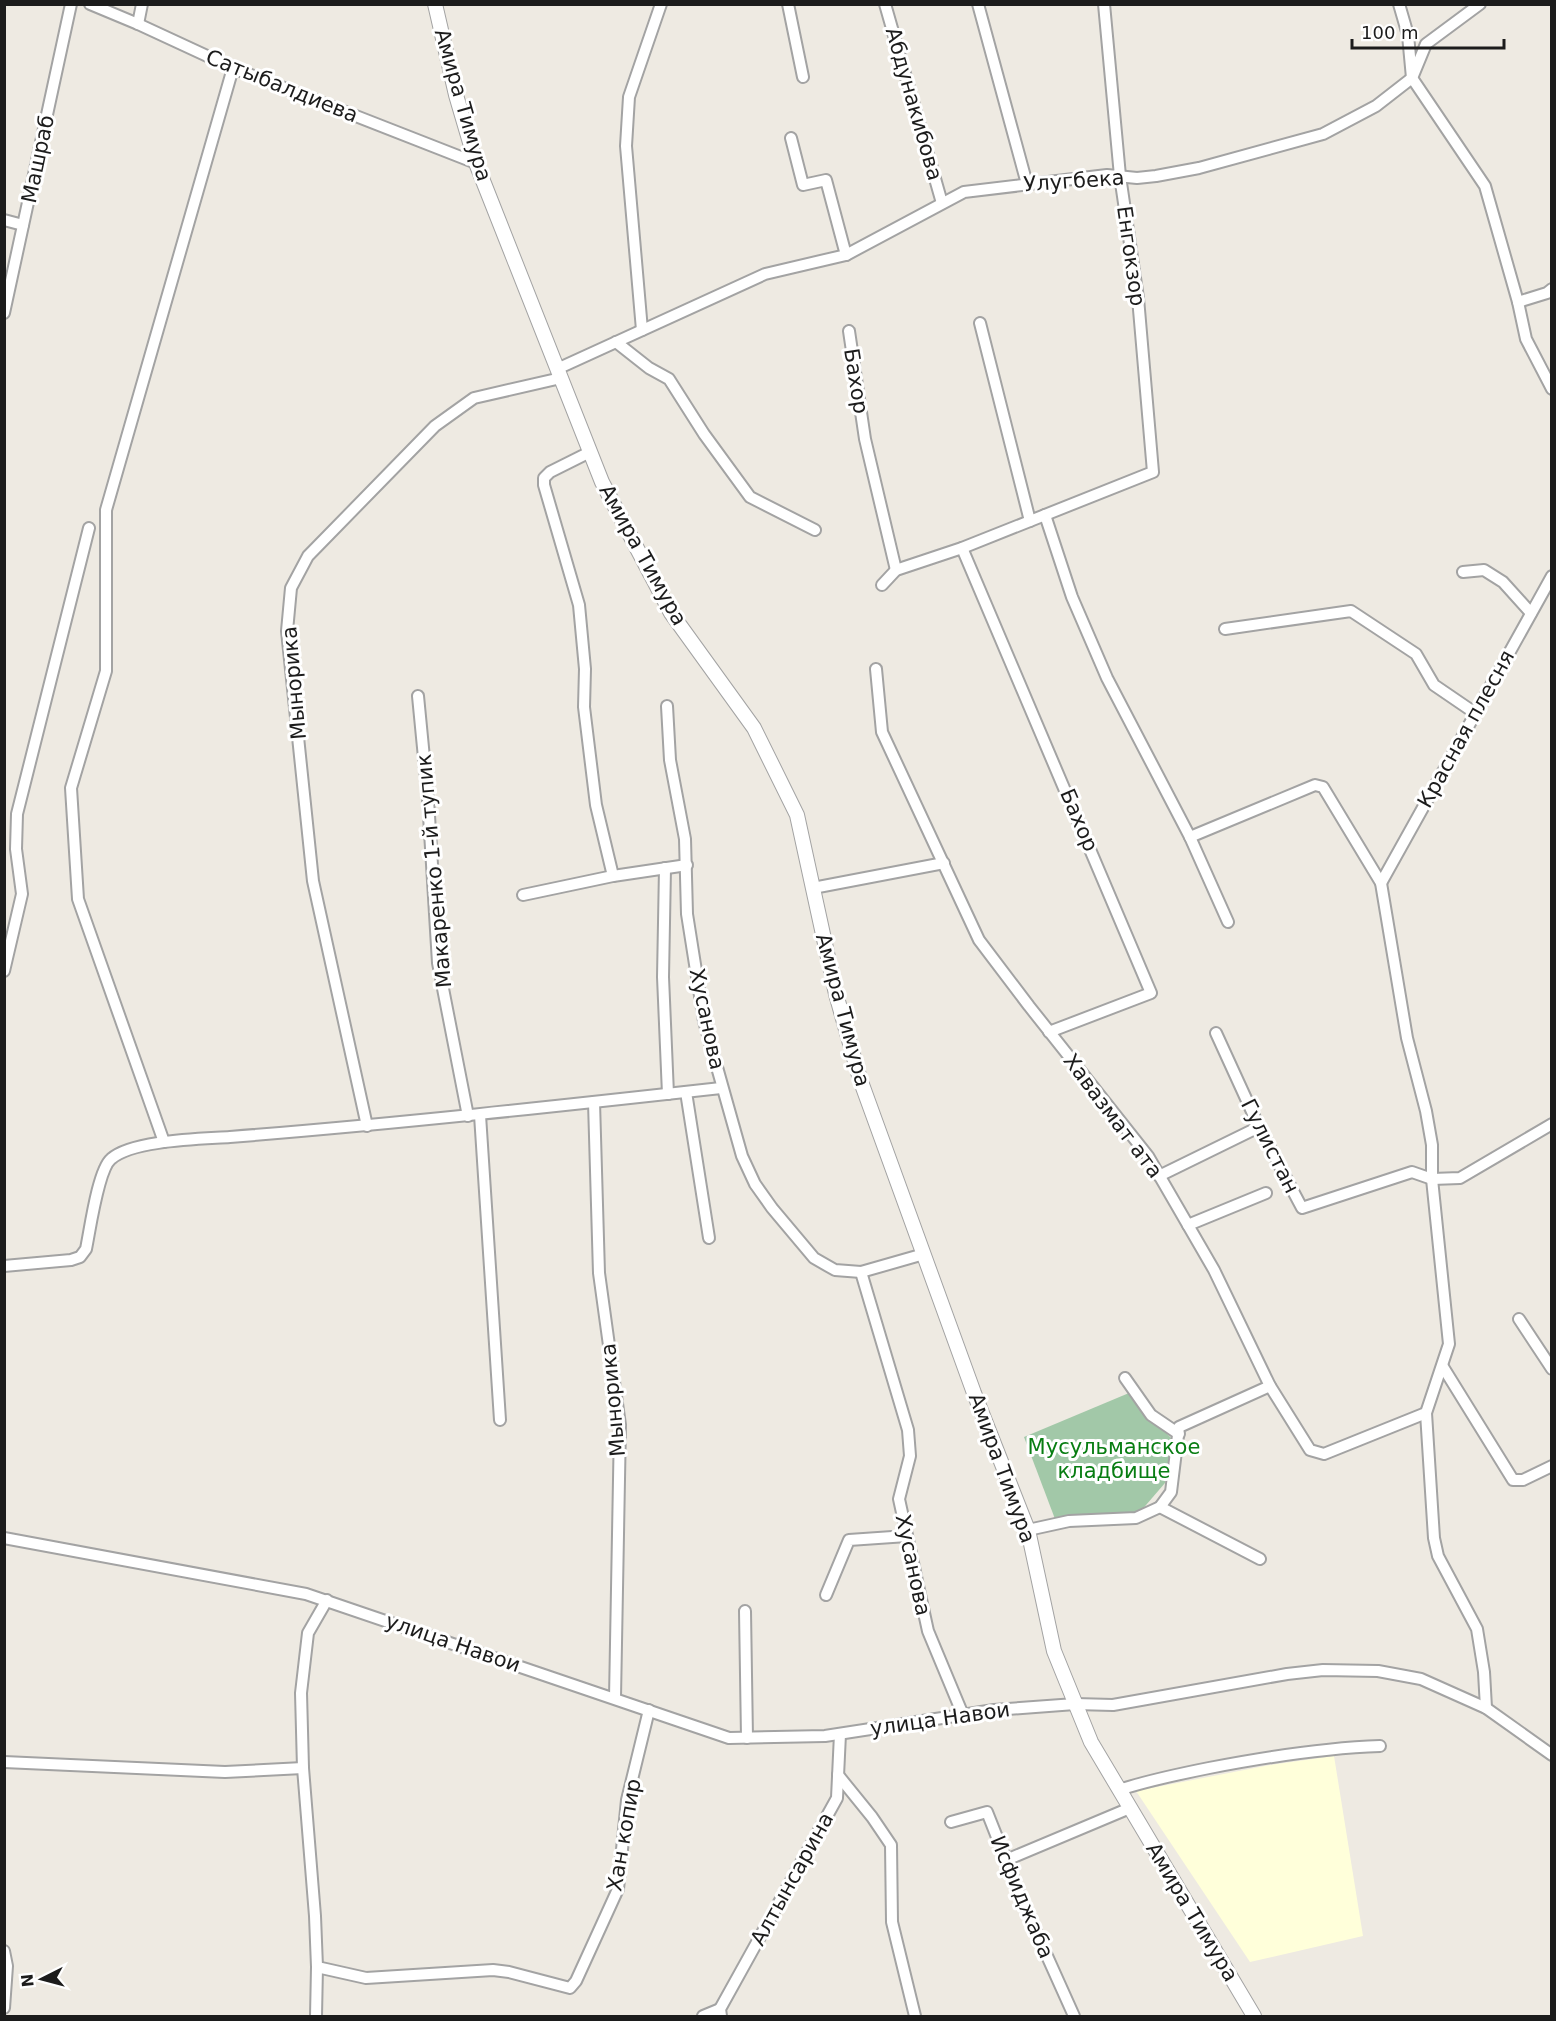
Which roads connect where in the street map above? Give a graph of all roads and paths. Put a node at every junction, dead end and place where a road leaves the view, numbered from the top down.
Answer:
1 (71, 4) edge
2 (90, 4) edge
3 (142, 4) edge
4 (435, 4) edge
5 (661, 4) edge
6 (788, 4) edge
7 (885, 4) edge
8 (978, 4) edge
9 (1104, 4) edge
10 (1399, 4) edge
11 (1480, 4) edge
12 (138, 24) junction
13 (233, 68) junction
14 (803, 77) dead end
15 (1412, 78) junction
16 (791, 138) dead end
17 (476, 163) junction
18 (1120, 176) junction
19 (1027, 184) junction
20 (942, 203) junction
21 (4, 220) edge
22 (23, 225) junction
23 (846, 255) junction
24 (1551, 289) edge
25 (1518, 302) junction
26 (4, 313) edge
27 (980, 323) dead end
28 (642, 330) junction
29 (849, 331) dead end
30 (616, 342) junction
31 (559, 373) junction
32 (1551, 389) edge
33 (590, 452) junction
34 (1045, 515) junction
35 (1030, 520) junction
36 (88, 528) dead end
37 (814, 530) dead end
38 (962, 548) junction
39 (896, 570) junction
40 (1463, 572) dead end
41 (1551, 576) edge
42 (882, 585) dead end
43 (1531, 613) junction
44 (1225, 629) dead end
45 (876, 669) dead end
46 (418, 696) dead end
47 (667, 706) dead end
48 (1475, 713) junction
49 (1190, 837) junction
50 (944, 863) junction
51 (687, 865) junction
52 (665, 868) junction
53 (613, 876) junction
54 (1381, 883) junction
55 (813, 888) junction
56 (523, 895) dead end
57 (1228, 922) dead end
58 (4, 971) edge
59 (1049, 1032) junction
60 (1216, 1033) dead end
61 (721, 1088) junction
62 (686, 1092) junction
63 (668, 1094) junction
64 (594, 1102) junction
65 (474, 1115) junction
66 (1551, 1124) edge
67 (367, 1126) junction
68 (1259, 1127) junction
69 (164, 1142) junction
70 (1160, 1176) junction
71 (1432, 1179) junction
72 (1266, 1193) dead end
73 (1188, 1225) junction
74 (710, 1238) dead end
75 (924, 1254) junction
76 (4, 1266) edge
77 (861, 1272) junction
78 (1519, 1319) dead end
79 (1443, 1367) junction
80 (1551, 1369) edge
81 (1125, 1378) dead end
82 (1270, 1386) junction
83 (1426, 1413) junction
84 (500, 1420) dead end
85 (1179, 1434) junction
86 (1551, 1466) edge
87 (1160, 1506) junction
88 (1028, 1530) junction
89 (908, 1536) junction
90 (4, 1538) edge
91 (1260, 1559) dead end
92 (826, 1595) dead end
93 (327, 1600) junction
94 (745, 1611) dead end
95 (615, 1698) junction
96 (1075, 1704) junction
97 (1486, 1708) junction
98 (649, 1710) junction
99 (963, 1715) junction
100 (840, 1734) junction
101 (747, 1738) junction
102 (1380, 1746) dead end
103 (1551, 1755) edge
104 (4, 1762) edge
105 (303, 1768) junction
106 (838, 1775) junction
107 (1119, 1790) junction
108 (1130, 1808) junction
109 (951, 1822) dead end
110 (1006, 1860) junction
111 (4, 1951) edge
112 (317, 1967) junction
113 (4, 2008) edge
114 (721, 2013) edge
115 (316, 2016) edge
116 (703, 2016) edge
117 (915, 2016) edge
118 (1074, 2016) edge
119 (1254, 2016) edge

1 - 22 street, Машраб
2 - 12 street, Сатыбалдиева
3 - 12 street
4 - 17 street, Амира Тимура
5 - 28 street
6 - 14 street
7 - 20 street, Абдунакибова
8 - 19 street
9 - 18 street, Енгокзор
10 - 15 street
11 - 15 street, Улугбека
12 - 13 street, Сатыбалдиева
13 - 17 street, Сатыбалдиева
13 - 69 street
15 - 18 street, Улугбека
15 - 25 street
16 - 23 street
17 - 31 street, Амира Тимура
18 - 19 street, Улугбека
18 - 34 street, Енгокзор
19 - 20 street, Улугбека
20 - 23 street, Улугбека
21 - 22 street
22 - 26 street, Машраб
23 - 28 street, Улугбека
24 - 25 street
25 - 32 street
27 - 35 street
28 - 30 street, Улугбека
29 - 39 street, Бахор
30 - 31 street, Улугбека
30 - 37 street
31 - 33 street, Амира Тимура
31 - 67 street, Мынорика
33 - 53 street
33 - 55 street, Амира Тимура
34 - 35 street
34 - 49 street
35 - 38 street
36 - 58 street
38 - 39 street
38 - 59 street, Бахор
39 - 42 street
40 - 43 street
41 - 43 street, Красная плесня
43 - 48 street, Красная плесня
44 - 48 street
45 - 50 street, Хавазмат ата
46 - 65 street, Макаренко 1-й тупик
47 - 51 street, Хусанова
48 - 54 street, Красная плесня
49 - 54 street
49 - 57 street
50 - 55 street
50 - 59 street, Хавазмат ата
51 - 52 street
51 - 61 street, Хусанова
52 - 53 street
52 - 63 street
53 - 56 street
54 - 71 street
55 - 75 street, Амира Тимура
59 - 70 street, Хавазмат ата
60 - 68 street, Гулистан
61 - 62 street
61 - 77 street, Хусанова
62 - 63 street
62 - 74 street
63 - 64 street
64 - 65 street
64 - 95 street, Мынорика
65 - 67 street
65 - 84 street, Макаренко 1-й тупик
66 - 71 street, Гулистан
67 - 69 street
68 - 70 street
68 - 71 street, Гулистан
69 - 76 street
70 - 73 street, Хавазмат ата
71 - 79 street
72 - 73 street
73 - 82 street, Хавазмат ата
75 - 77 street, Хусанова
75 - 88 street, Амира Тимура
77 - 89 street, Хусанова
78 - 80 street
79 - 83 street
79 - 86 street
81 - 85 street
82 - 83 street, Хавазмат ата
82 - 85 street
83 - 97 street
85 - 87 street
87 - 88 street
87 - 91 street
88 - 96 street, Амира Тимура
89 - 92 street
89 - 99 street, Хусанова
90 - 93 street, улица Навои
93 - 95 street, улица Навои
93 - 105 street
94 - 101 street
95 - 98 street, улица Навои
96 - 97 street, улица Навои
96 - 99 street, улица Навои
96 - 107 street, Амира Тимура
97 - 103 street, улица Навои
98 - 101 street, улица Навои
98 - 112 street, Хан копир
99 - 100 street, улица Навои
100 - 101 street, улица Навои
100 - 106 street, Алтынсарина
102 - 107 street
104 - 105 street
105 - 112 street
106 - 114 street, Алтынсарина
106 - 117 street
107 - 108 street, Амира Тимура
108 - 110 street
108 - 119 street, Амира Тимура
109 - 110 street, Исфиджаба
110 - 118 street, Исфиджаба
111 - 113 street
112 - 115 street
114 - 116 street

